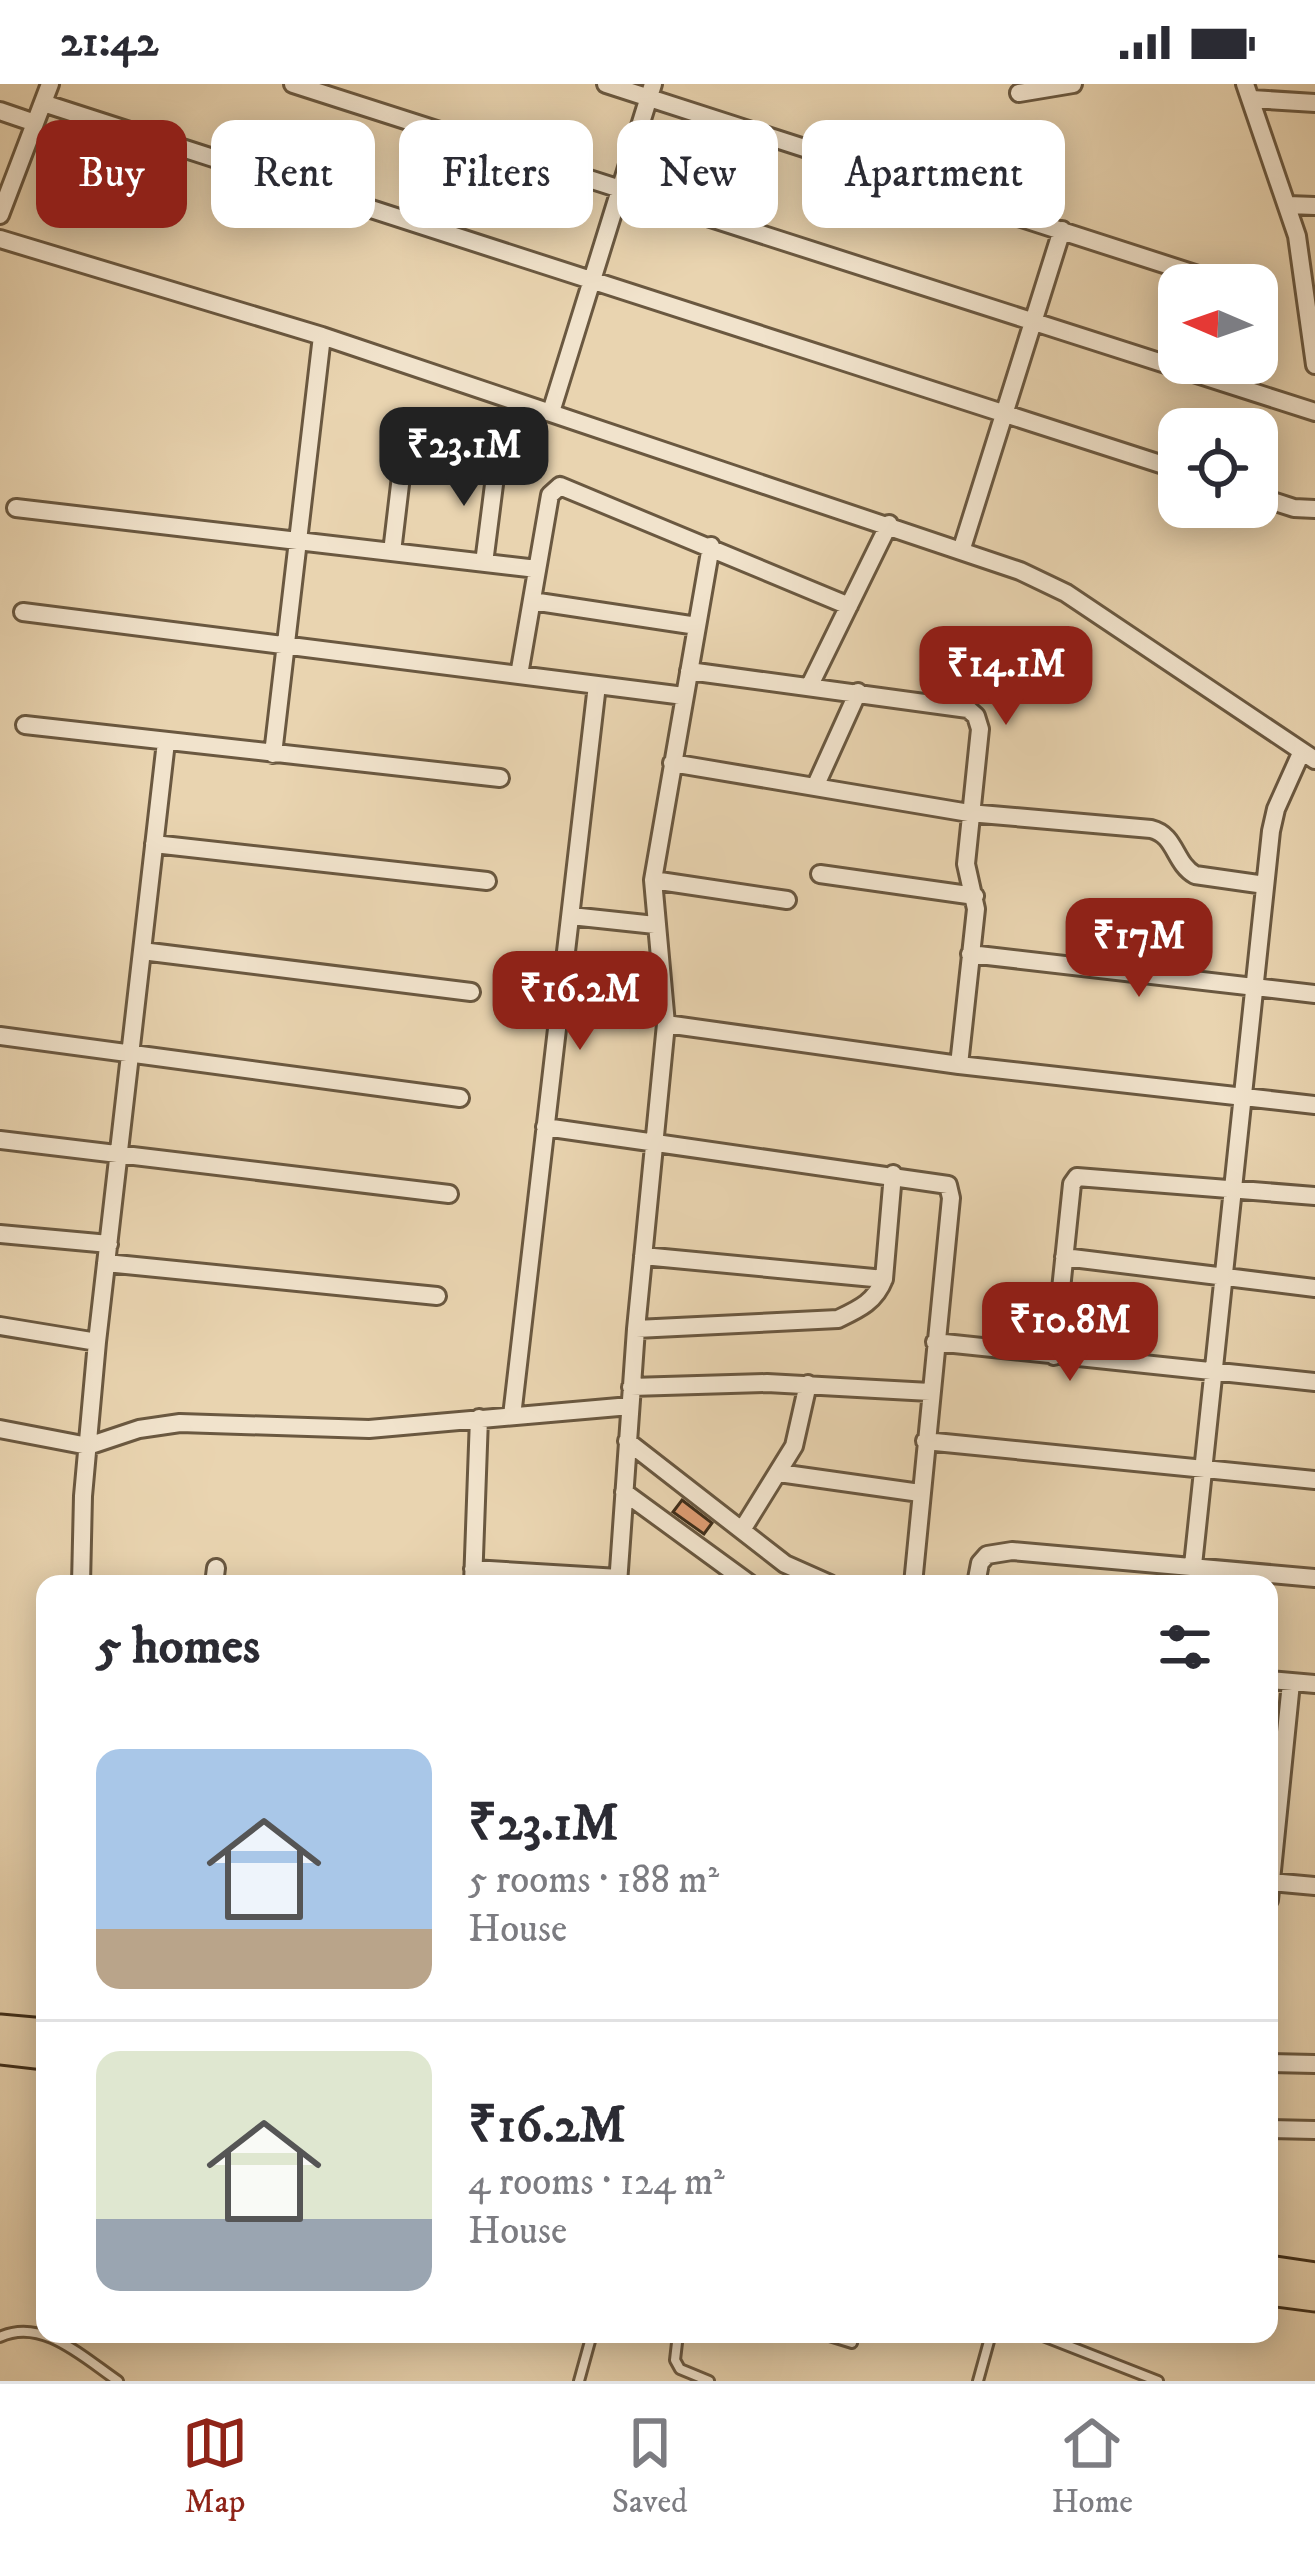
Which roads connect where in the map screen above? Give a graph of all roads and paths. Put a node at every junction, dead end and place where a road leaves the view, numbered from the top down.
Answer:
1 (50, 84) edge
2 (292, 84) edge
3 (605, 84) edge
4 (1073, 84) edge
5 (651, 91) edge
6 (1248, 92) edge
7 (1019, 93) dead end
8 (43, 103) junction
9 (1315, 103) edge
10 (0, 111) edge
11 (642, 120) edge
12 (34, 124) junction
13 (617, 187) edge
14 (617, 201) edge
15 (1288, 205) junction
16 (1315, 206) edge
17 (0, 214) edge
18 (746, 228) edge
19 (1062, 230) junction
20 (0, 239) edge
21 (1165, 264) edge
22 (592, 282) junction
23 (1312, 314) edge
24 (1034, 320) junction
25 (322, 336) junction
26 (1315, 365) edge
27 (551, 412) junction
28 (1005, 412) junction
29 (1315, 412) edge
30 (406, 434) dead end
31 (496, 461) dead end
32 (1158, 463) edge
33 (1278, 503) edge
34 (16, 508) dead end
35 (1315, 509) edge
36 (890, 524) junction
37 (299, 541) junction
38 (711, 546) junction
39 (962, 548) junction
40 (392, 552) junction
41 (484, 563) junction
42 (537, 569) junction
43 (532, 601) junction
44 (849, 606) junction
45 (23, 612) dead end
46 (697, 626) junction
47 (288, 646) junction
48 (688, 671) junction
49 (519, 675) junction
50 (596, 685) junction
51 (810, 685) junction
52 (858, 692) junction
53 (684, 696) junction
54 (26, 725) dead end
55 (166, 742) junction
56 (273, 754) junction
57 (1308, 756) edge
58 (672, 763) junction
59 (500, 778) dead end
60 (815, 787) junction
61 (969, 813) junction
62 (154, 844) junction
63 (820, 874) dead end
64 (653, 880) junction
65 (487, 881) dead end
66 (1265, 885) junction
67 (975, 896) junction
68 (787, 900) dead end
69 (571, 916) junction
70 (655, 925) junction
71 (142, 951) junction
72 (970, 954) junction
73 (1254, 986) junction
74 (471, 992) dead end
75 (1315, 994) edge
76 (666, 1024) junction
77 (0, 1036) edge
78 (131, 1057) junction
79 (958, 1065) junction
80 (460, 1099) dead end
81 (1242, 1099) junction
82 (1315, 1105) edge
83 (545, 1126) junction
84 (0, 1140) edge
85 (656, 1140) junction
86 (120, 1154) junction
87 (893, 1174) junction
88 (1232, 1187) junction
89 (448, 1194) dead end
90 (1315, 1196) edge
91 (0, 1234) edge
92 (109, 1244) junction
93 (643, 1256) junction
94 (1064, 1257) junction
95 (106, 1263) junction
96 (1222, 1274) junction
97 (884, 1279) junction
98 (1315, 1288) edge
99 (437, 1296) dead end
100 (0, 1326) edge
101 (636, 1329) junction
102 (97, 1342) junction
103 (934, 1342) junction
104 (1054, 1356) junction
105 (1212, 1373) junction
106 (1315, 1382) edge
107 (808, 1384) junction
108 (930, 1392) junction
109 (630, 1396) junction
110 (512, 1416) junction
111 (479, 1418) junction
112 (0, 1429) edge
113 (628, 1441) junction
114 (925, 1441) junction
115 (88, 1446) junction
116 (1201, 1472) junction
117 (779, 1473) junction
118 (1315, 1480) edge
119 (624, 1492) junction
120 (920, 1493) junction
121 (742, 1530) junction
122 (81, 1575) edge
123 (473, 1575) edge
124 (618, 1575) edge
125 (738, 1575) edge
126 (810, 1575) edge
127 (915, 1575) edge
128 (978, 1575) edge
129 (1183, 1575) edge
130 (1191, 1575) edge
131 (1278, 1577) edge
132 (1315, 1578) edge
133 (1278, 1681) edge
134 (1291, 1683) junction
135 (1315, 1684) edge
136 (1278, 1812) edge
137 (1315, 1886) edge
138 (1278, 1890) edge
139 (0, 2029) edge
140 (36, 2032) edge
141 (0, 2050) edge
142 (36, 2054) edge
143 (1278, 2063) edge
144 (1315, 2064) edge
145 (1278, 2129) edge
146 (1315, 2130) edge
147 (1278, 2271) edge
148 (1315, 2277) edge
149 (1278, 2291) edge
150 (1315, 2297) edge
151 (36, 2333) edge
152 (0, 2337) edge
153 (57, 2343) edge
154 (590, 2343) edge
155 (677, 2343) edge
156 (989, 2343) edge
157 (1061, 2343) edge
158 (118, 2381) edge
159 (579, 2381) edge
160 (709, 2381) edge
161 (978, 2381) edge
162 (1158, 2381) edge

1 - 8 street
2 - 13 street
3 - 5 street
4 - 7 street
5 - 11 street
5 - 19 street
6 - 9 street
6 - 15 street
8 - 12 street
8 - 22 street
10 - 12 street
12 - 17 street
14 - 22 street
15 - 16 street
15 - 23 street
18 - 24 street
19 - 21 street
19 - 24 street
20 - 25 street
22 - 27 street
22 - 28 street
23 - 26 street
24 - 28 street
24 - 29 street
25 - 27 street
25 - 37 street
27 - 36 street
28 - 32 street
28 - 39 street
30 - 40 street
31 - 41 street
33 - 35 street
34 - 37 street
36 - 39 street
36 - 44 street
37 - 40 street
37 - 47 street
38 - 42 street
38 - 44 street
38 - 46 street
39 - 57 street
40 - 41 street
41 - 42 street
42 - 43 street
43 - 46 street
43 - 49 street
44 - 51 street
45 - 47 street
46 - 48 street
47 - 49 street
47 - 56 street
48 - 51 street
48 - 53 street
49 - 50 street
50 - 53 street
50 - 69 street
51 - 52 street
52 - 60 street
52 - 61 street
53 - 58 street
54 - 55 street
55 - 56 street
55 - 62 street
56 - 59 street
57 - 66 street
58 - 60 street
58 - 64 street
60 - 61 street
61 - 66 street
61 - 67 street
62 - 65 street
62 - 71 street
63 - 67 street
64 - 68 street
64 - 70 street
66 - 73 street
67 - 72 street
69 - 70 street
69 - 83 street
70 - 76 street
71 - 74 street
71 - 78 street
72 - 73 street
72 - 79 street
73 - 75 street
73 - 81 street
76 - 79 street
76 - 85 street
77 - 78 street
78 - 80 street
78 - 86 street
79 - 81 street
81 - 82 street
81 - 88 street
83 - 85 street
83 - 110 street
84 - 86 street
85 - 87 street
85 - 93 street
86 - 89 street
86 - 92 street
87 - 97 street
87 - 103 street
88 - 90 street
88 - 94 street
88 - 96 street
91 - 92 street
92 - 95 street
93 - 97 street
93 - 101 street
94 - 96 street
94 - 104 street
95 - 99 street
95 - 102 street
96 - 98 street
96 - 105 street
97 - 101 street
100 - 102 street
101 - 109 street
102 - 115 street
103 - 104 street
103 - 108 street
104 - 105 street
105 - 106 street
105 - 116 street
107 - 108 street
107 - 109 street
107 - 117 street
108 - 114 street
109 - 110 street
109 - 113 street
110 - 111 street
111 - 115 street
111 - 123 street
112 - 115 street
113 - 119 street
113 - 121 street
114 - 116 street
114 - 120 street
115 - 122 street
116 - 118 street
116 - 130 street
117 - 120 street
117 - 121 street
119 - 124 street
119 - 125 street
120 - 127 street
121 - 126 street
128 - 129 street
131 - 132 street
133 - 134 street
134 - 135 street
134 - 136 street
137 - 138 street
139 - 140 main road
141 - 142 main road
143 - 144 street
145 - 146 street
147 - 148 main road
149 - 150 main road
151 - 152 lane
153 - 158 lane
154 - 159 lane
155 - 160 lane
156 - 161 lane
157 - 162 lane

